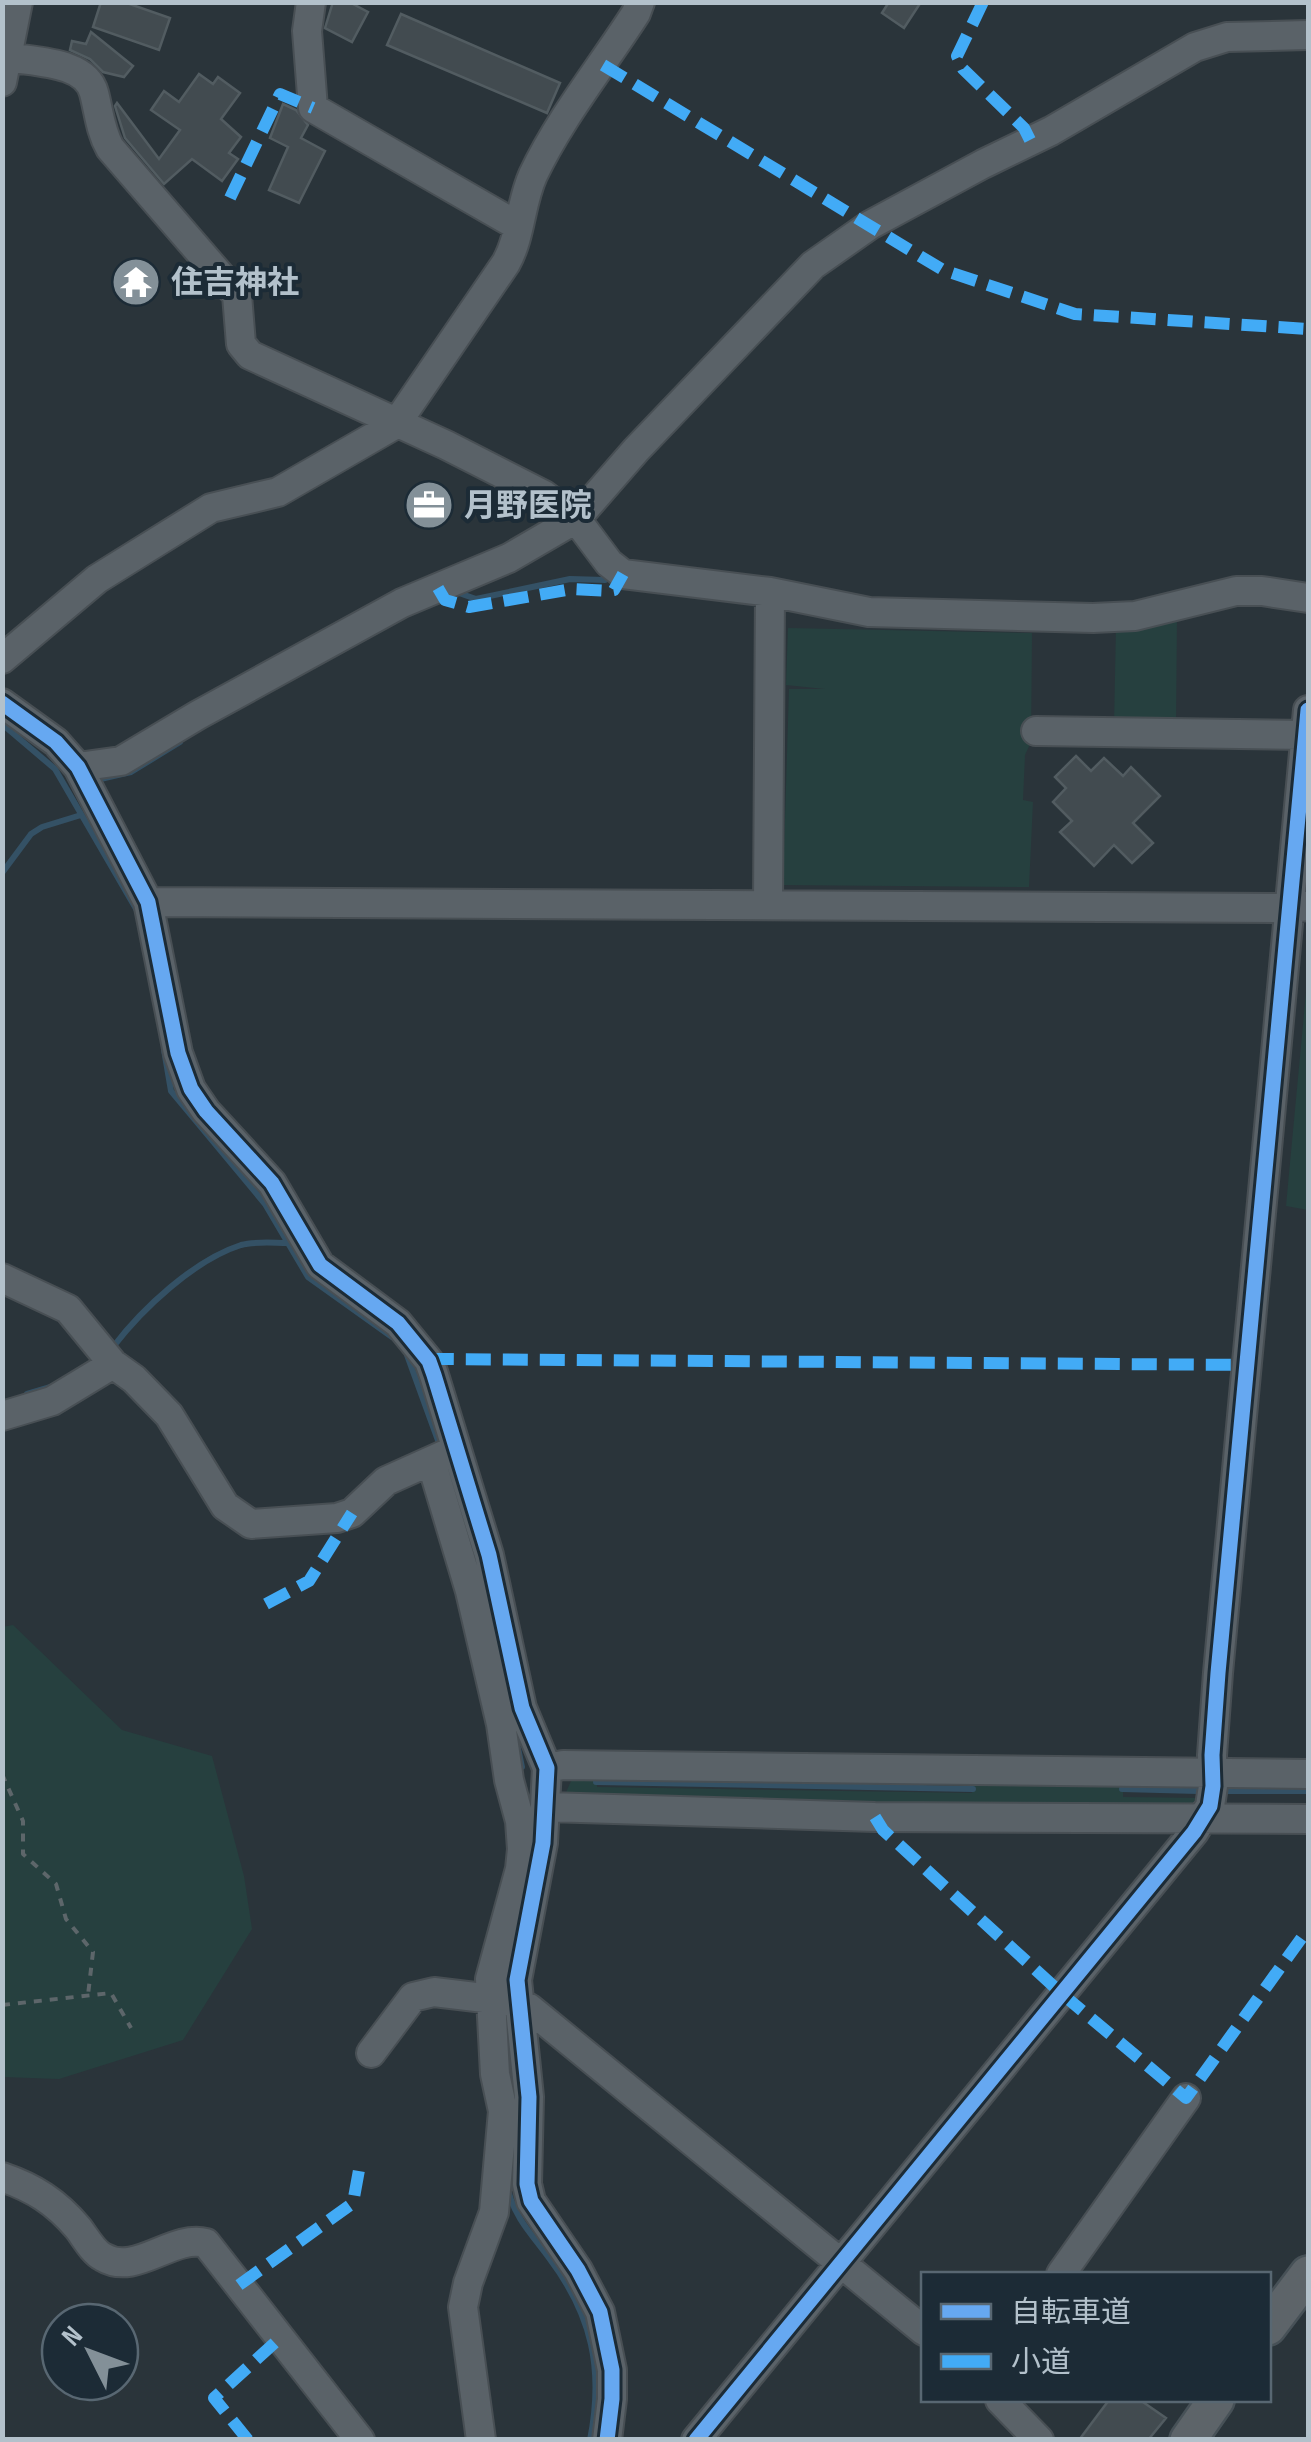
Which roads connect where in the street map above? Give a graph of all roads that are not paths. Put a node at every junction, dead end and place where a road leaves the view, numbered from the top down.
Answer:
1 (18, 2) edge
2 (311, 2) edge
3 (640, 2) edge
4 (1308, 36) edge
5 (5, 70) edge
6 (518, 226) junction
7 (396, 424) junction
8 (576, 520) junction
9 (770, 592) junction
10 (1308, 598) edge
11 (5, 650) edge
12 (2, 703) edge
13 (1308, 722) edge
14 (1036, 732) dead end
15 (78, 767) junction
16 (148, 902) junction
17 (768, 905) junction
18 (1299, 907) edge
19 (2, 1278) edge
20 (113, 1364) junction
21 (2, 1416) edge
22 (440, 1457) junction
23 (546, 1768) junction
24 (1213, 1773) junction
25 (1308, 1774) edge
26 (547, 1807) junction
27 (1204, 1817) junction
28 (1308, 1819) edge
29 (504, 2001) junction
30 (371, 2054) dead end
31 (1186, 2098) dead end
32 (2, 2177) edge
33 (513, 2206) junction
34 (840, 2262) junction
35 (1062, 2272) edge
36 (1308, 2274) edge
37 (1271, 2323) edge
38 (921, 2329) edge
39 (1002, 2402) edge
40 (1215, 2402) edge
41 (360, 2440) edge
42 (481, 2440) edge
43 (607, 2440) edge
44 (696, 2440) edge
45 (1039, 2440) edge
46 (1188, 2440) edge

1 - 5 street
2 - 6 street
3 - 6 street
4 - 8 street
5 - 7 street
6 - 7 street
7 - 8 street
7 - 11 street
8 - 9 street
8 - 15 street
9 - 10 street
9 - 17 street
12 - 15 street
13 - 14 street
13 - 18 street
15 - 16 street
16 - 17 street
16 - 22 street
17 - 18 street
18 - 24 street
19 - 20 street
20 - 21 street
20 - 22 street
22 - 23 street
22 - 29 street
23 - 24 street
23 - 26 street
24 - 25 street
24 - 27 street
26 - 27 street
26 - 29 street
27 - 28 street
27 - 34 street
29 - 30 street
29 - 33 street
29 - 34 street
31 - 35 street
32 - 41 street
33 - 42 street
33 - 43 street
34 - 38 street
34 - 44 street
36 - 37 main road
39 - 45 street
40 - 46 main road

